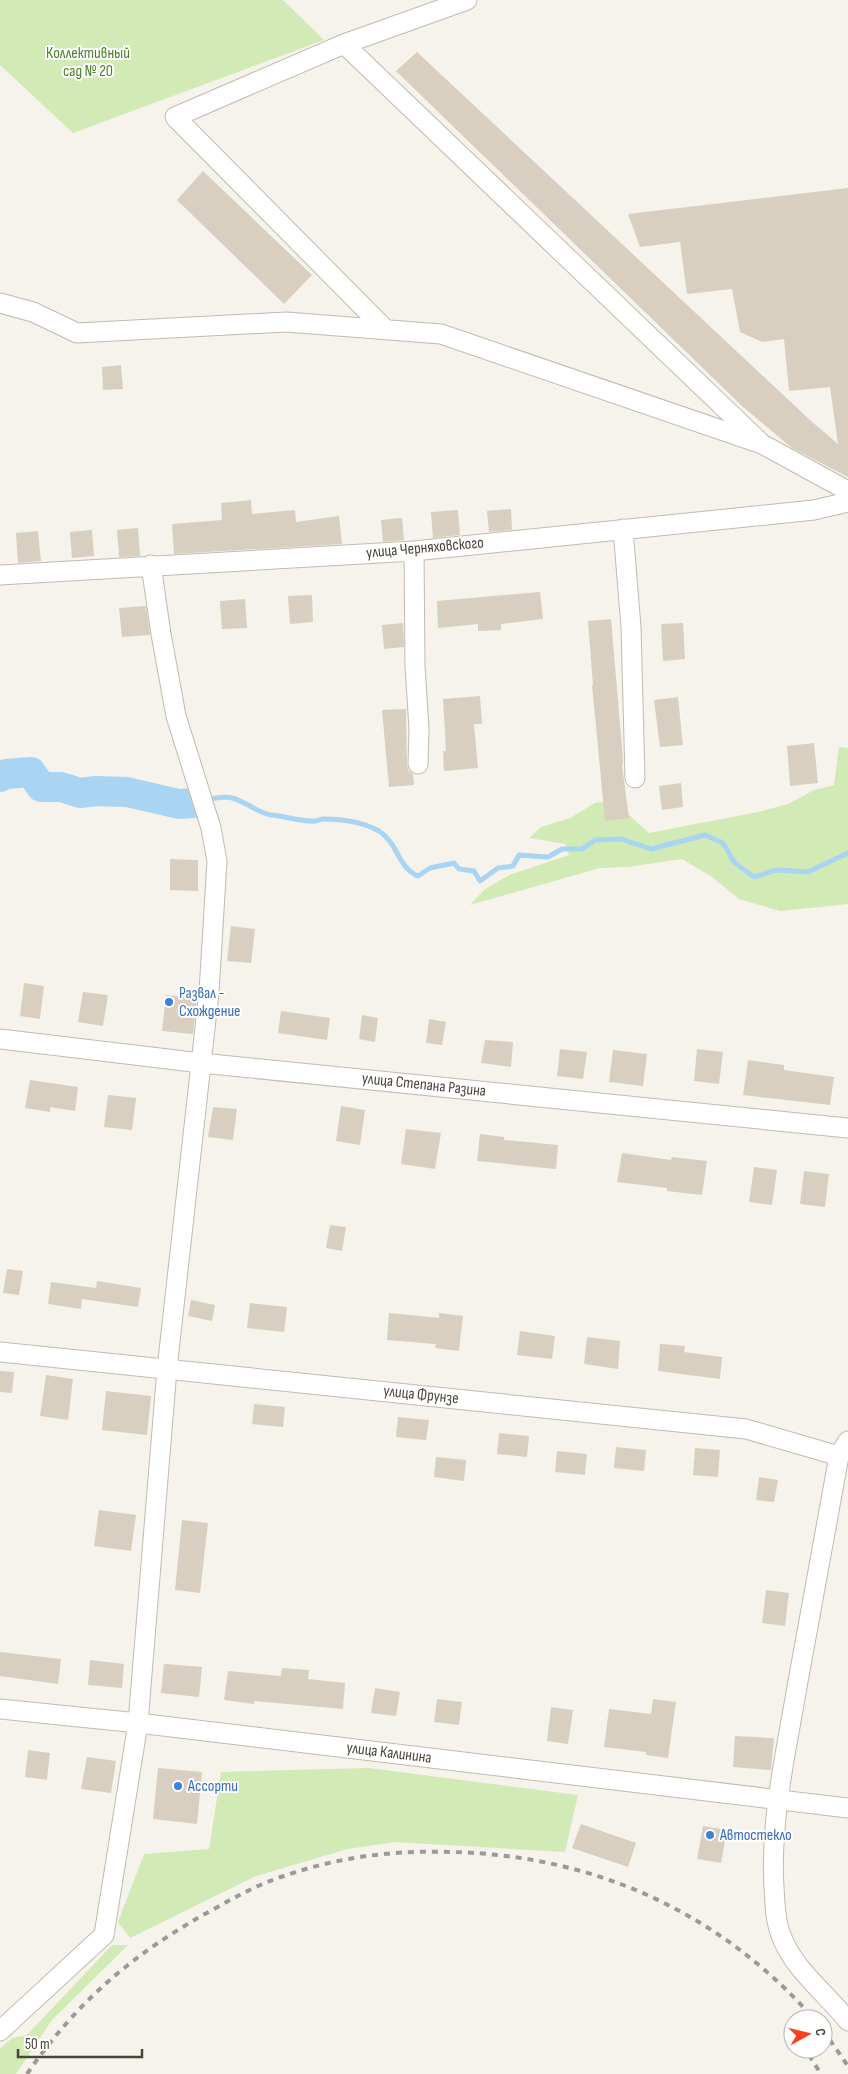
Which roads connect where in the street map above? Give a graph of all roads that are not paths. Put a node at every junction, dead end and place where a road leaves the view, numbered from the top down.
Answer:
1 (467, 0) edge
2 (344, 44) junction
3 (0, 303) edge
4 (386, 330) junction
5 (762, 444) junction
6 (848, 490) edge
7 (848, 502) edge
8 (623, 529) junction
9 (414, 551) junction
10 (151, 565) junction
11 (0, 575) edge
12 (418, 764) dead end
13 (635, 778) dead end
14 (0, 1039) edge
15 (201, 1062) junction
16 (848, 1128) edge
17 (0, 1352) edge
18 (167, 1369) junction
19 (844, 1448) edge
20 (0, 1709) edge
21 (138, 1723) junction
22 (777, 1799) junction
23 (848, 1808) edge
24 (848, 2021) edge
25 (0, 2032) edge

1 - 2 street
2 - 4 street
2 - 5 street
3 - 4 street
4 - 5 street
5 - 6 street
7 - 8 street, улица Черняховского
8 - 9 street, улица Черняховского
8 - 13 street
9 - 10 street, улица Черняховского
9 - 12 street
10 - 11 street, улица Черняховского
10 - 15 street
14 - 15 street, улица Степана Разина
15 - 16 street, улица Степана Разина
15 - 18 street
17 - 18 street, улица Фрунзе
18 - 19 street, улица Фрунзе
18 - 21 street
19 - 22 street
20 - 21 street, улица Калинина
21 - 22 street, улица Калинина
21 - 25 street
22 - 23 street, улица Калинина
22 - 24 street

